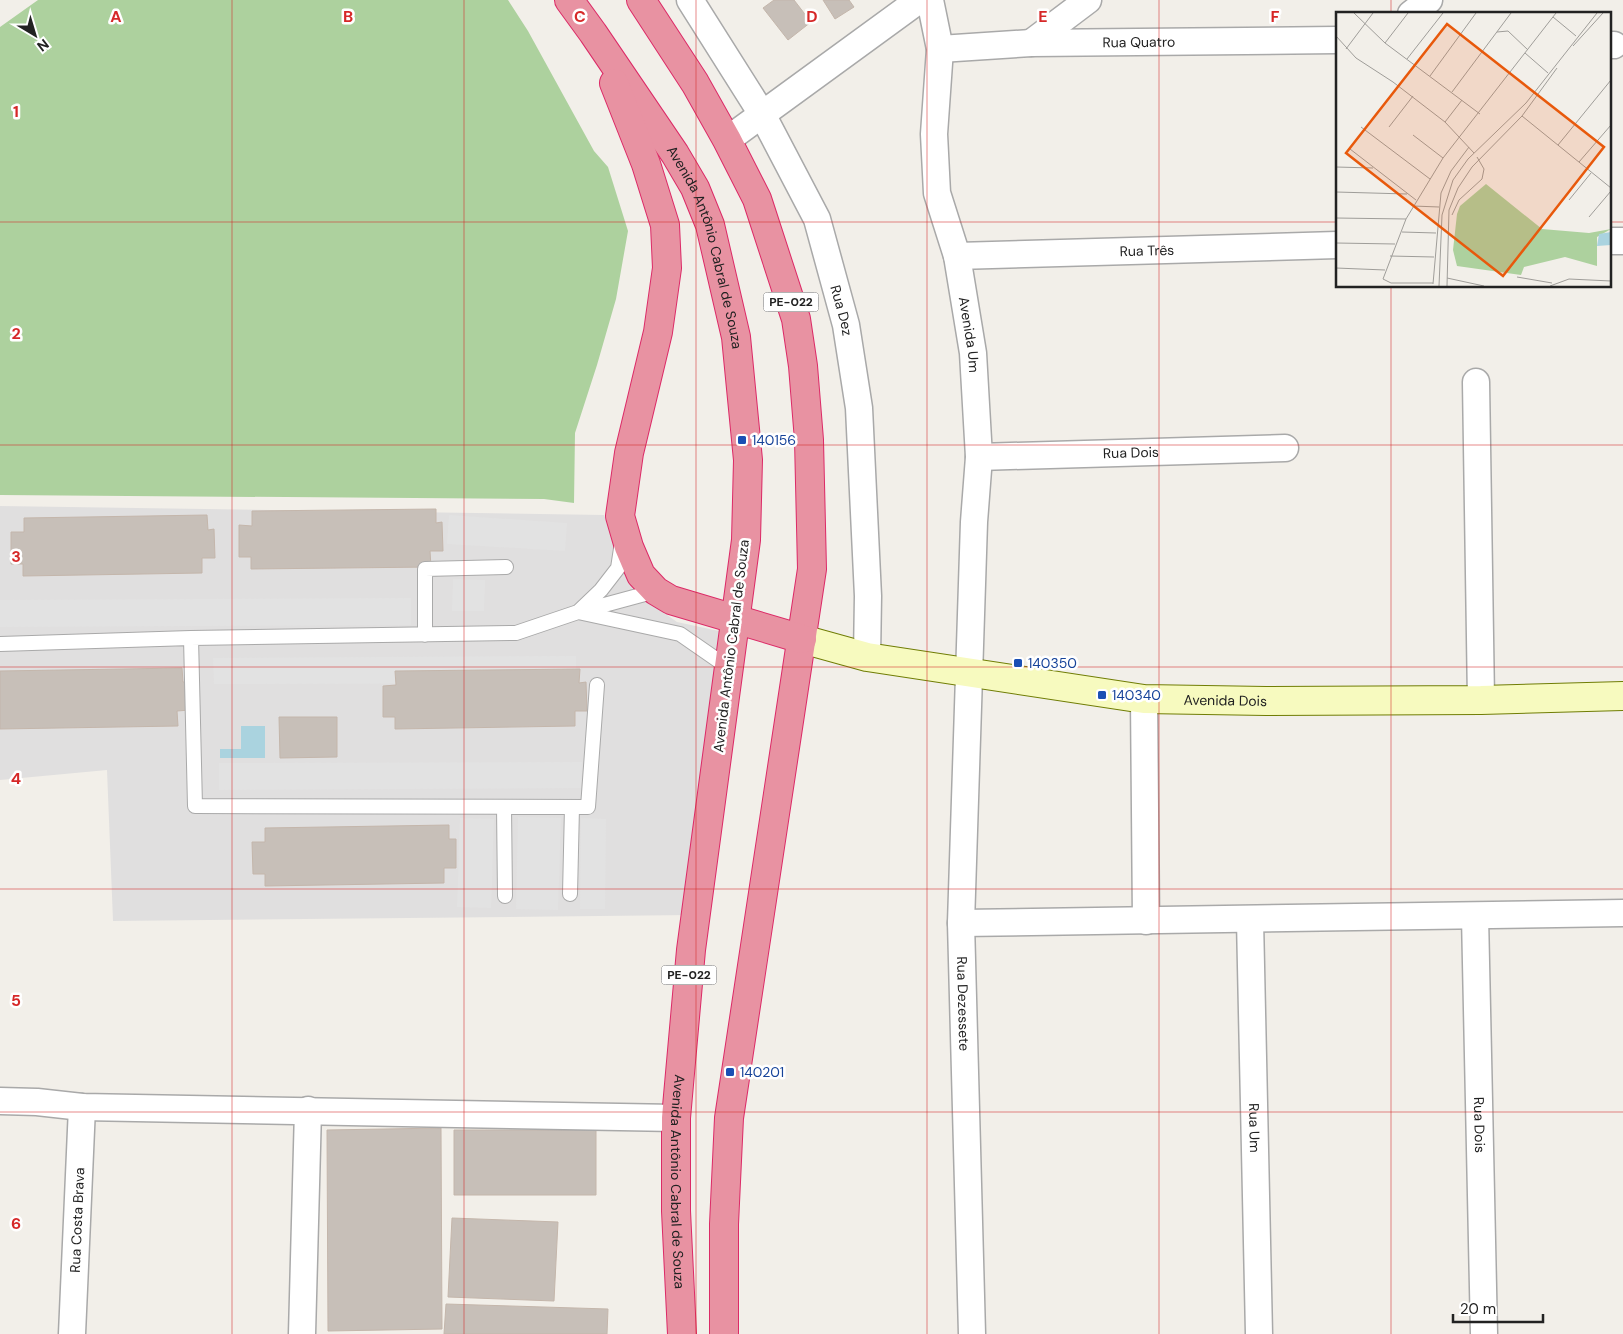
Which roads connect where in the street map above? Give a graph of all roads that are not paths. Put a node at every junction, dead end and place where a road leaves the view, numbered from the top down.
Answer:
1 (569, 0) edge
2 (641, 0) edge
3 (690, 0) edge
4 (919, 0) edge
5 (930, 0) edge
6 (1088, 0) edge
7 (1429, 0) edge
8 (1414, 12) edge
9 (594, 33) junction
10 (1336, 40) edge
11 (1031, 43) junction
12 (940, 49) junction
13 (762, 114) junction
14 (727, 140) junction
15 (1610, 241) edge
16 (1623, 241) edge
17 (1336, 245) edge
18 (957, 256) junction
19 (1476, 382) dead end
20 (1284, 448) dead end
21 (980, 457) junction
22 (624, 529) junction
23 (506, 566) dead end
24 (656, 591) junction
25 (578, 612) junction
26 (736, 619) junction
27 (425, 635) junction
28 (191, 638) junction
29 (802, 639) junction
30 (0, 644) edge
31 (867, 657) junction
32 (729, 668) junction
33 (968, 673) junction
34 (597, 685) dead end
35 (1623, 696) edge
36 (1144, 699) junction
37 (1481, 700) junction
38 (572, 806) junction
39 (504, 807) junction
40 (570, 894) dead end
41 (505, 896) dead end
42 (1623, 914) edge
43 (1475, 916) junction
44 (1250, 920) junction
45 (1146, 921) junction
46 (961, 923) junction
47 (0, 1101) edge
48 (82, 1107) junction
49 (308, 1110) junction
50 (676, 1118) junction
51 (72, 1334) edge
52 (302, 1334) edge
53 (682, 1334) edge
54 (724, 1334) edge
55 (972, 1334) edge
56 (1259, 1334) edge
57 (1484, 1334) edge

1 - 9 highway, Avenida Antônio Cabral de Souza / PE-022
2 - 14 highway, PE-022
3 - 13 street, Rua Dez
4 - 13 street
5 - 12 street, Avenida Um
6 - 11 street
7 - 8 street
9 - 22 highway
9 - 26 highway, Avenida Antônio Cabral de Souza / PE-022
10 - 11 street, Rua Quatro
11 - 12 street, Rua Quatro
12 - 18 street, Avenida Um
13 - 14 street
13 - 31 street, Rua Dez
14 - 29 highway, PE-022
15 - 16 street
17 - 18 street, Rua Três
18 - 21 street, Avenida Um
19 - 37 street
20 - 21 street, Rua Dois
21 - 33 street, Avenida Um
22 - 24 highway
22 - 25 lane
23 - 27 lane
24 - 25 lane
24 - 26 highway
25 - 27 lane
25 - 32 lane
26 - 29 highway
26 - 32 highway, Avenida Antônio Cabral de Souza / PE-022
27 - 28 lane
28 - 30 lane
28 - 39 lane
29 - 31 street, Avenida Dois
29 - 54 highway, PE-022
31 - 33 street, Avenida Dois
32 - 50 highway, Avenida Antônio Cabral de Souza / PE-022
33 - 36 street, Avenida Dois
33 - 46 street, Rua Dezessete
34 - 38 lane
35 - 37 street, Avenida Dois
36 - 37 street, Avenida Dois
36 - 45 street
38 - 39 lane
38 - 40 lane
39 - 41 lane
42 - 43 street
43 - 44 street
43 - 57 street, Rua Dois
44 - 45 street
44 - 56 street, Rua Um
45 - 46 street
46 - 55 street, Rua Dezessete
47 - 48 street
48 - 49 street
48 - 51 street, Rua Costa Brava
49 - 50 street
49 - 52 street
50 - 53 highway, Avenida Antônio Cabral de Souza / PE-022

